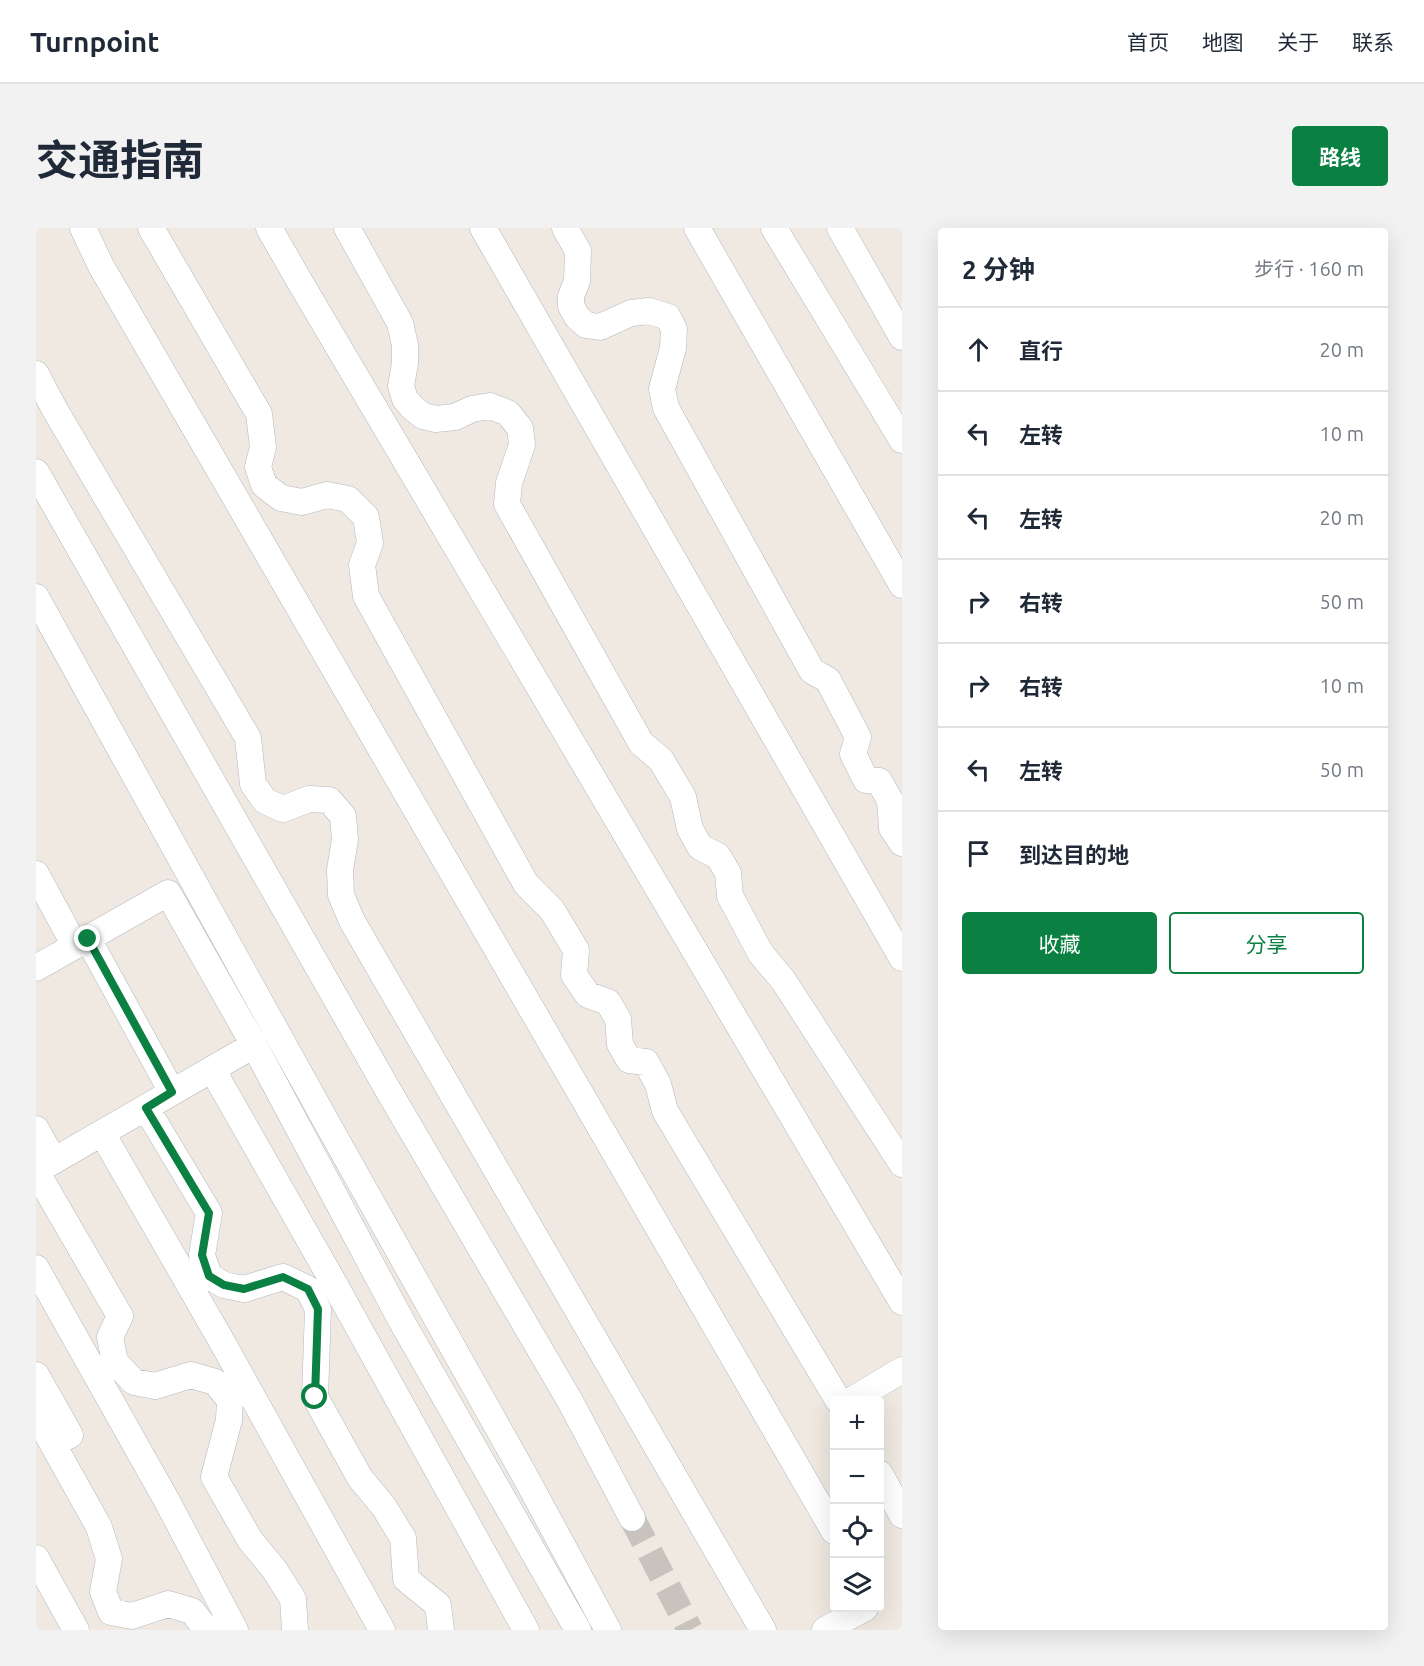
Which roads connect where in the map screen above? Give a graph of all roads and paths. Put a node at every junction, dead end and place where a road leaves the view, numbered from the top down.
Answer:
1 (83, 228) edge
2 (151, 228) edge
3 (269, 228) edge
4 (346, 228) edge
5 (483, 228) edge
6 (565, 228) edge
7 (697, 228) edge
8 (774, 228) edge
9 (840, 228) edge
10 (902, 337) edge
11 (36, 374) edge
12 (902, 440) edge
13 (36, 472) edge
14 (902, 585) edge
15 (37, 601) edge
16 (902, 843) edge
17 (36, 874) edge
18 (81, 942) junction
19 (902, 958) edge
20 (36, 968) edge
21 (254, 1045) junction
22 (212, 1069) junction
23 (172, 1092) junction
24 (146, 1108) junction
25 (36, 1129) edge
26 (102, 1133) junction
27 (902, 1164) edge
28 (45, 1166) edge
29 (36, 1268) edge
30 (902, 1302) edge
31 (902, 1370) edge
32 (36, 1375) edge
33 (835, 1396) edge
34 (860, 1396) edge
35 (36, 1414) edge
36 (44, 1444) edge
37 (884, 1483) edge
38 (902, 1515) edge
39 (632, 1518) tunnel mouth
40 (830, 1524) edge
41 (36, 1558) edge
42 (858, 1612) edge
43 (76, 1630) edge
44 (207, 1630) edge
45 (235, 1630) edge
46 (295, 1630) edge
47 (382, 1630) edge
48 (441, 1630) edge
49 (526, 1630) edge
50 (578, 1630) edge
51 (608, 1630) edge
52 (763, 1630) edge
53 (825, 1630) edge

1 - 40 lane
2 - 33 lane
3 - 30 lane
4 - 27 lane
5 - 19 lane
6 - 16 lane
7 - 14 lane
8 - 12 lane
9 - 10 lane
11 - 52 lane
13 - 39 lane
15 - 51 lane
17 - 18 lane
18 - 20 lane
18 - 21 lane
18 - 23 lane
21 - 22 lane
21 - 50 lane
22 - 23 lane
22 - 49 lane
23 - 24 lane
24 - 26 lane
24 - 48 lane
25 - 28 lane
26 - 28 lane
26 - 47 lane
28 - 46 lane
29 - 45 lane
31 - 34 lane
32 - 36 lane
35 - 36 lane
36 - 44 lane
37 - 38 lane
41 - 43 lane
42 - 53 lane

